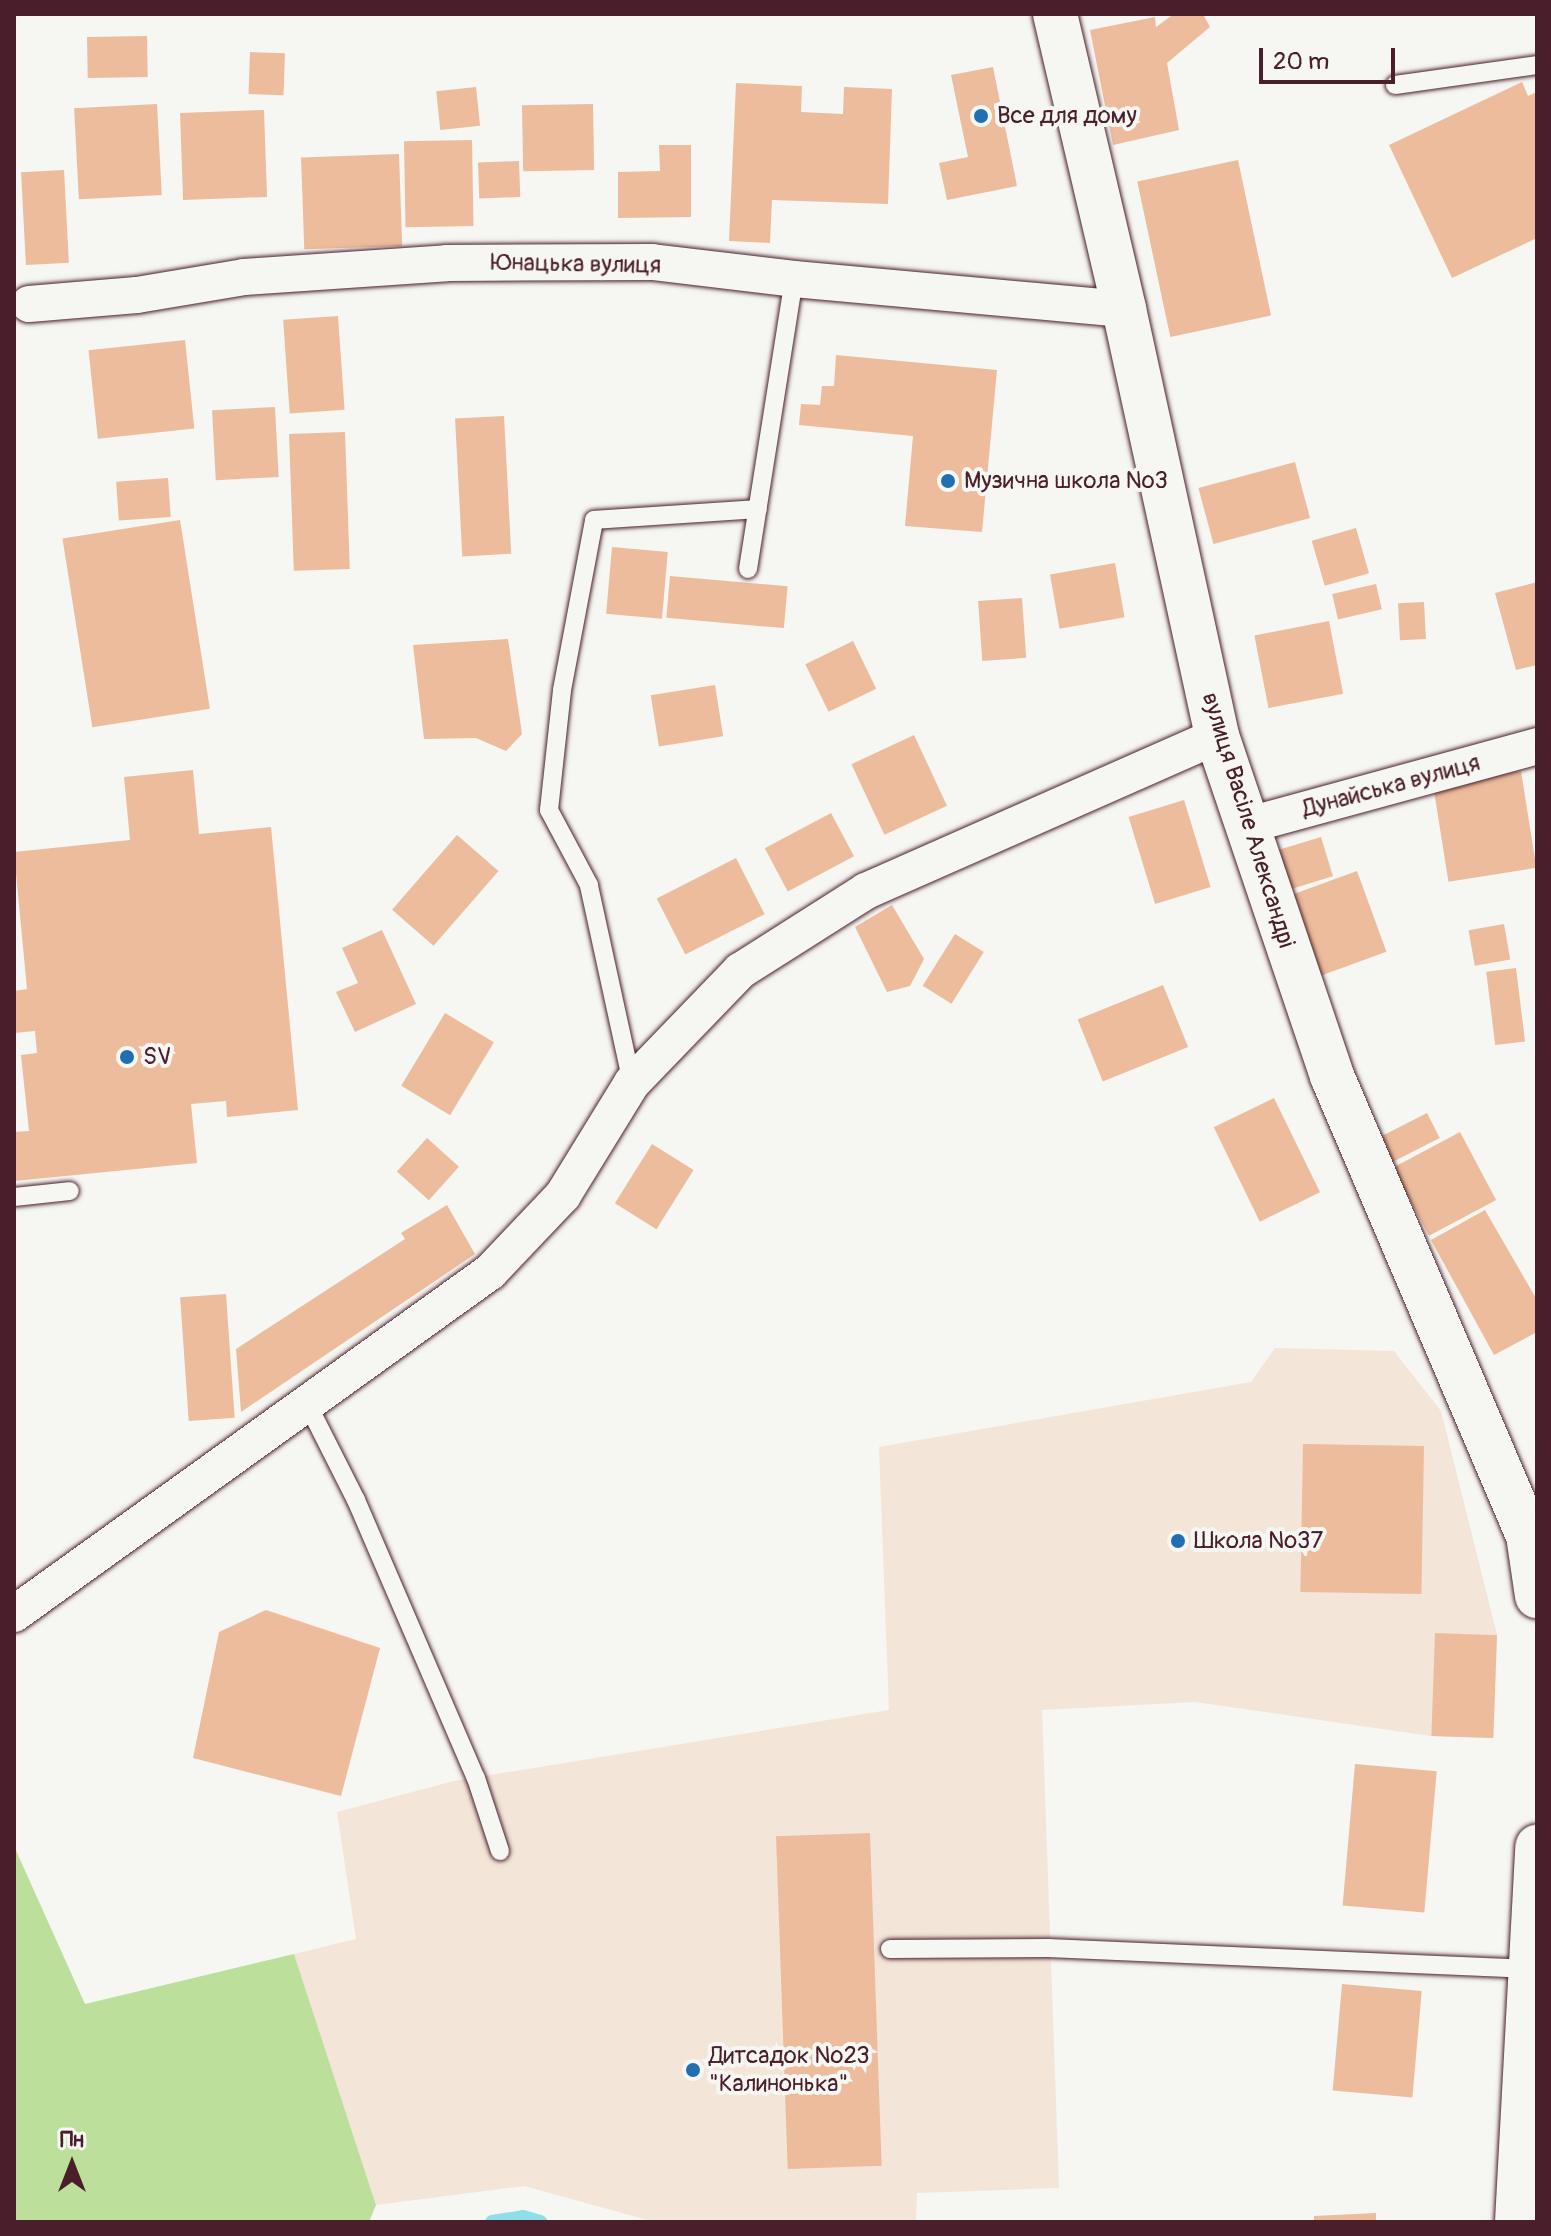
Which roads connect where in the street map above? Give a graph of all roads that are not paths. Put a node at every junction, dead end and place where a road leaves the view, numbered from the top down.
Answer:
1 (1055, 14) edge
2 (1537, 65) edge
3 (1395, 85) dead end
4 (794, 279) junction
5 (21, 304) edge
6 (1124, 309) junction
7 (758, 509) junction
8 (748, 569) dead end
9 (1217, 736) junction
10 (1537, 746) edge
11 (1245, 826) junction
12 (632, 1083) junction
13 (70, 1191) dead end
14 (14, 1197) edge
15 (307, 1403) junction
16 (1532, 1529) edge
17 (1537, 1596) edge
18 (15, 1611) edge
19 (1537, 1847) edge
20 (500, 1851) dead end
21 (890, 1949) dead end
22 (1532, 1969) junction
23 (1517, 2222) edge

1 - 6 main road, вулиця Васіле Александрі
2 - 3 lane
4 - 5 street, Юнацька вулиця
4 - 6 street, Юнацька вулиця
4 - 7 lane
6 - 9 main road, вулиця Васіле Александрі
7 - 8 lane
7 - 12 lane
9 - 11 main road, вулиця Васіле Александрі
9 - 12 street
10 - 11 street, Дунайська вулиця
11 - 16 main road, вулиця Васіле Александрі
12 - 15 street
13 - 14 lane
15 - 18 street
15 - 20 lane
16 - 17 main road, вулиця Васіле Александрі
19 - 22 main road
21 - 22 lane
22 - 23 main road

